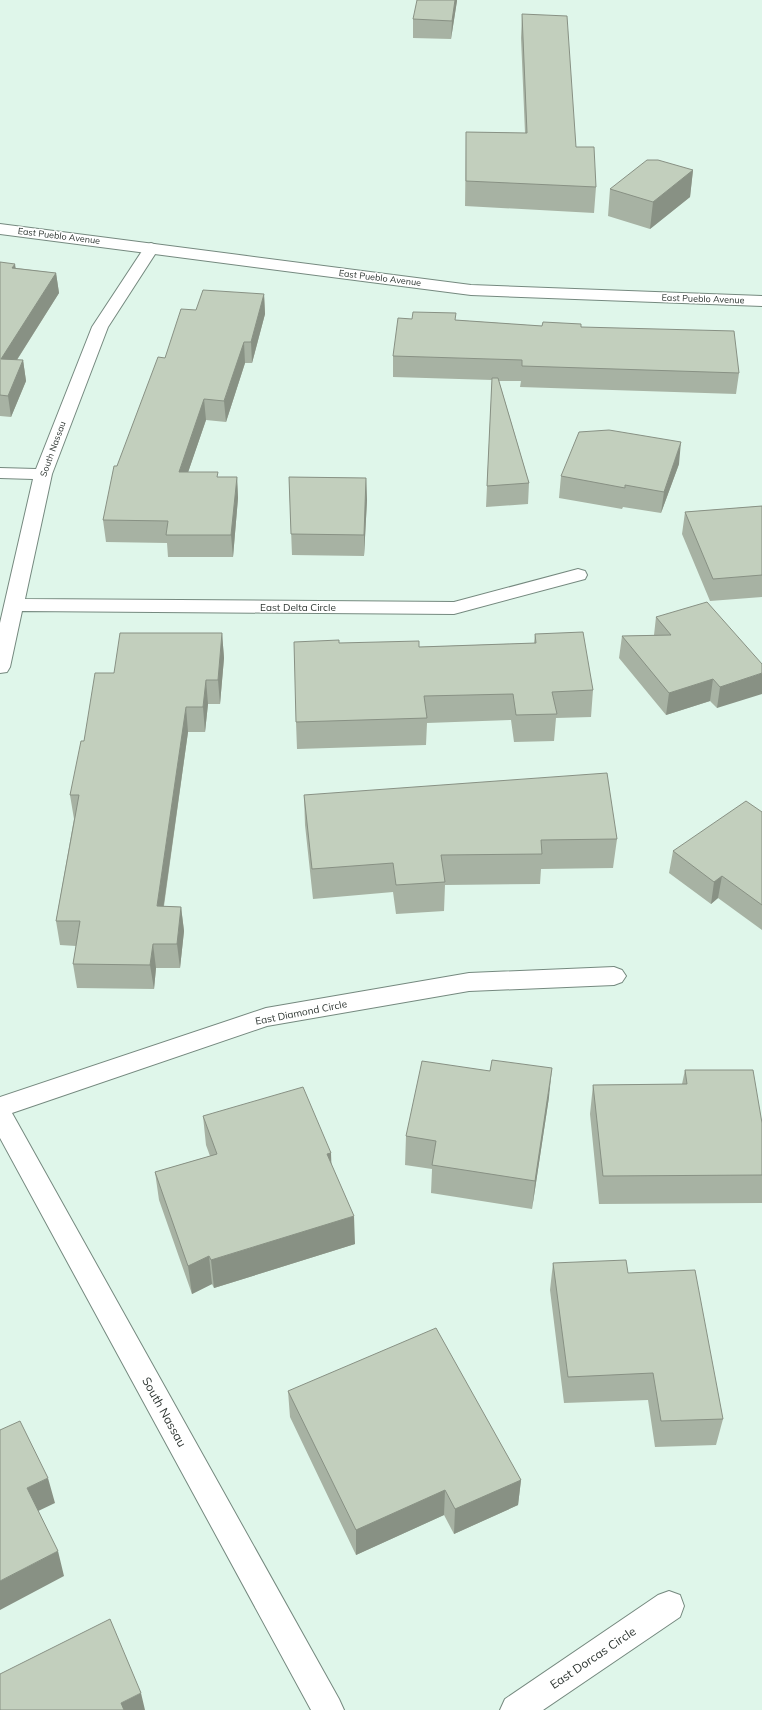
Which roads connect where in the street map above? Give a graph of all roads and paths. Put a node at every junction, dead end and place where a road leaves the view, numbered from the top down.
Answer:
1 (0, 229) edge
2 (151, 248) junction
3 (762, 301) edge
4 (0, 473) edge
5 (43, 474) junction
6 (578, 575) dead end
7 (14, 605) junction
8 (0, 667) edge
9 (614, 976) dead end
10 (0, 1106) edge
11 (0, 1115) edge
12 (669, 1606) dead end
13 (328, 1710) edge
14 (516, 1710) edge

1 - 2 street, East Pueblo Avenue
2 - 3 street, East Pueblo Avenue
2 - 5 street, South Nassau
4 - 5 street
5 - 7 street, South Nassau
6 - 7 street, East Delta Circle
7 - 8 street, South Nassau
9 - 10 street, East Diamond Circle
11 - 13 street, South Nassau
12 - 14 street, East Dorcas Circle

